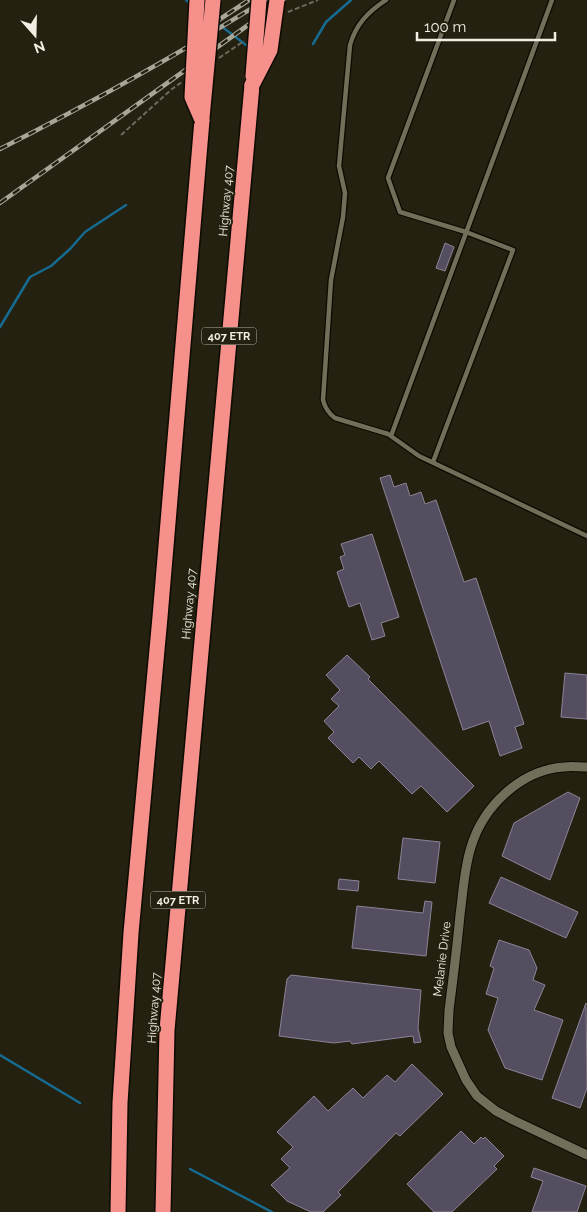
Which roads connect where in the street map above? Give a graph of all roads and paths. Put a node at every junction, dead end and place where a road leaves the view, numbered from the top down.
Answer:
1 (197, 0) edge
2 (212, 0) edge
3 (259, 0) edge
4 (277, 0) edge
5 (386, 0) edge
6 (454, 0) edge
7 (552, 0) edge
8 (252, 85) junction
9 (202, 120) junction
10 (466, 232) junction
11 (391, 436) junction
12 (433, 462) junction
13 (587, 536) edge
14 (587, 767) edge
15 (587, 1155) edge
16 (118, 1212) edge
17 (163, 1212) edge

1 - 9 highway, bridge
2 - 9 highway, 407 ETR, bridge
3 - 8 highway, Highway 407 / 407 ETR, bridge
4 - 8 highway, bridge
5 - 11 lane
6 - 10 lane
7 - 10 lane
8 - 17 highway, Highway 407 / 407 ETR
9 - 16 highway, 407 ETR
10 - 11 lane
10 - 12 lane
11 - 12 lane
12 - 13 lane
14 - 15 street, Melanie Drive

